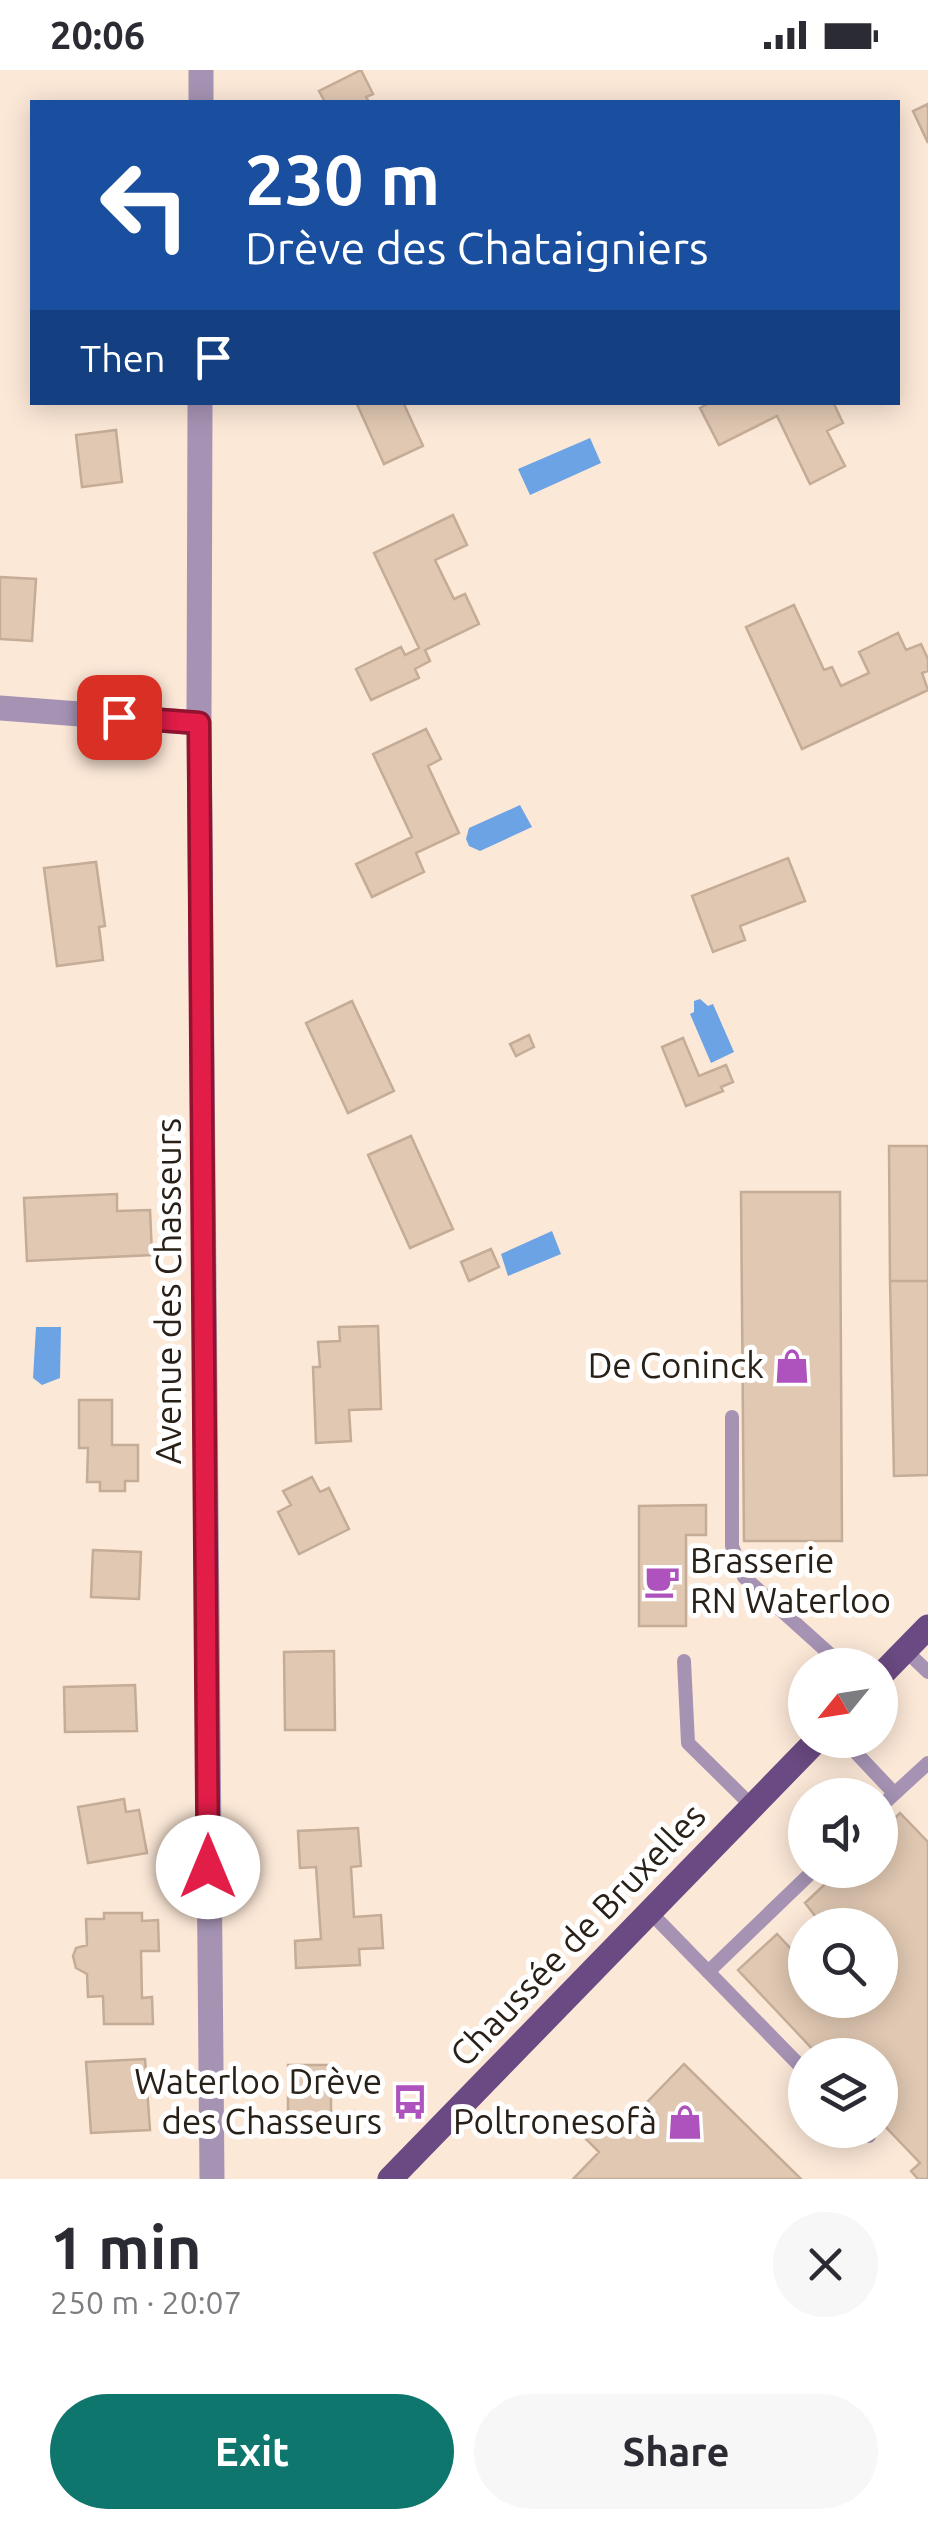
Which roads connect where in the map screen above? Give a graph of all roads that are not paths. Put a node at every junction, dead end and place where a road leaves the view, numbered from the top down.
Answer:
1 (201, 70) edge
2 (201, 100) edge
3 (200, 405) edge
4 (0, 708) edge
5 (199, 723) junction
6 (732, 1417) dead end
7 (928, 1627) edge
8 (823, 1648) edge
9 (905, 1650) junction
10 (898, 1657) edge
11 (684, 1661) dead end
12 (928, 1672) edge
13 (799, 1758) edge
14 (861, 1758) edge
15 (928, 1763) edge
16 (880, 1778) edge
17 (898, 1789) edge
18 (752, 1806) junction
19 (795, 1888) edge
20 (648, 1911) junction
21 (708, 1972) junction
22 (788, 2054) edge
23 (212, 2179) edge
24 (390, 2179) edge

1 - 2 street
3 - 5 street, Avenue des Chasseurs
4 - 5 street
5 - 23 street, Avenue des Chasseurs
6 - 8 lane
7 - 9 main road
9 - 10 main road
9 - 12 lane
11 - 18 lane
13 - 18 main road, Chaussée de Bruxelles
14 - 16 lane
15 - 17 lane
18 - 20 main road, Chaussée de Bruxelles
19 - 21 lane
20 - 21 lane
20 - 24 main road, Chaussée de Bruxelles
21 - 22 lane

